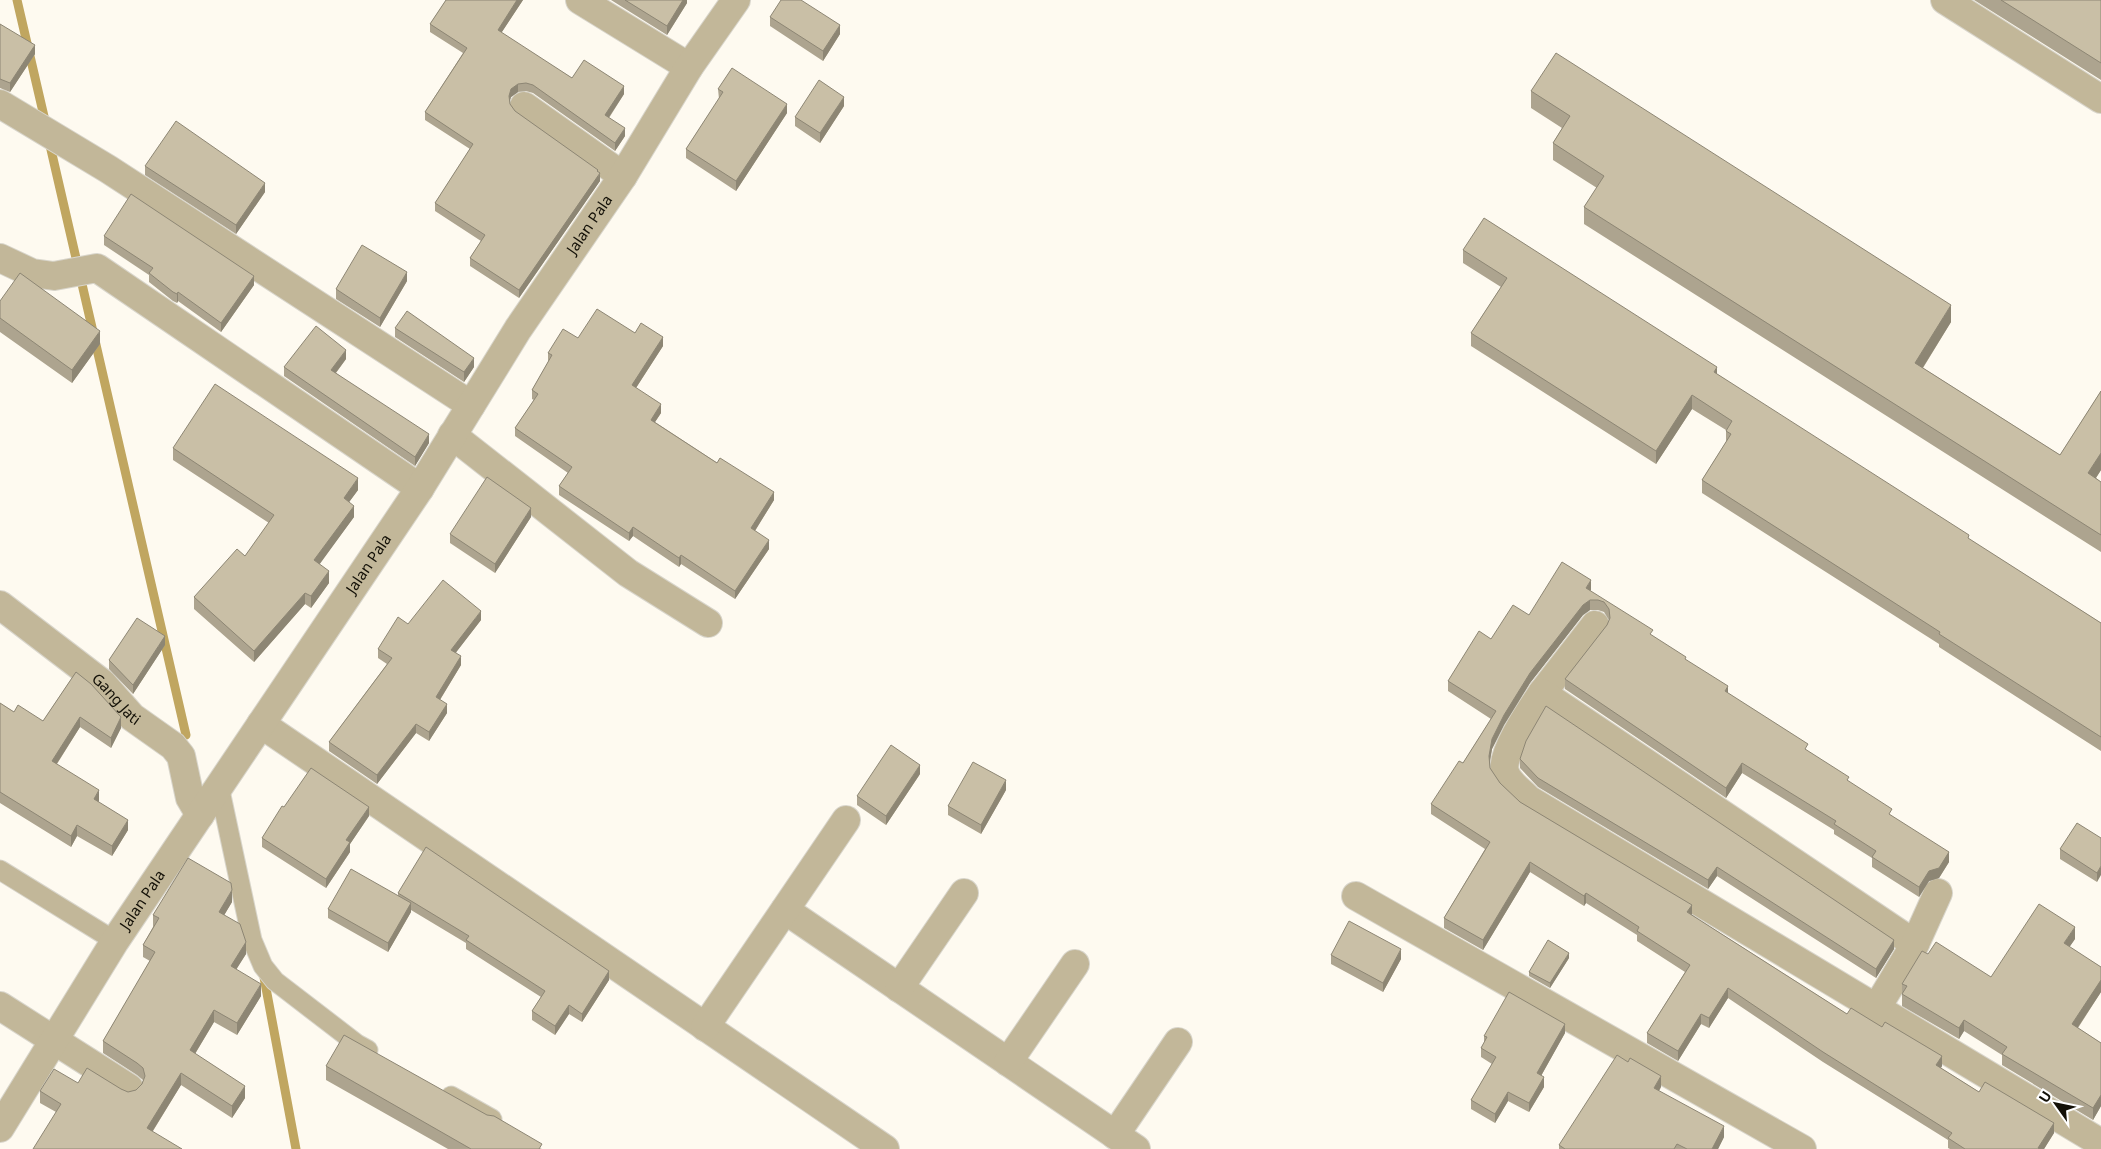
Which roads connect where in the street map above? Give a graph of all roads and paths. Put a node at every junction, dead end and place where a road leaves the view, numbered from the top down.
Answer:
1 (580, 0) edge
2 (1945, 0) edge
3 (724, 4) edge
4 (689, 67) junction
5 (2101, 99) edge
6 (524, 106) dead end
7 (10, 111) edge
8 (623, 176) junction
9 (0, 258) edge
10 (471, 405) junction
11 (452, 435) junction
12 (420, 488) junction
13 (0, 605) edge
14 (708, 623) dead end
15 (1595, 625) dead end
16 (1542, 693) junction
17 (261, 724) junction
18 (219, 786) junction
19 (200, 815) junction
20 (846, 820) dead end
21 (0, 870) edge
22 (964, 893) dead end
23 (1938, 893) dead end
24 (1356, 896) dead end
25 (785, 910) junction
26 (115, 941) junction
27 (1916, 944) junction
28 (1074, 964) dead end
29 (899, 988) junction
30 (0, 1006) edge
31 (1876, 1009) junction
32 (705, 1026) junction
33 (54, 1039) junction
34 (1178, 1042) dead end
35 (382, 1058) edge
36 (1008, 1062) junction
37 (433, 1086) edge
38 (129, 1088) dead end
39 (492, 1118) edge
40 (0, 1128) edge
41 (1125, 1142) edge
42 (2101, 1143) edge
43 (885, 1149) edge
44 (1802, 1149) edge

1 - 4 street
2 - 5 street
3 - 4 street, Jalan Pala
4 - 8 street, Jalan Pala
6 - 8 street
7 - 10 street
8 - 10 street, Jalan Pala
9 - 12 street
10 - 11 street, Jalan Pala
11 - 12 street, Jalan Pala
11 - 14 street
12 - 17 street, Jalan Pala
13 - 19 street, Gang Jati
15 - 16 street
16 - 27 street
16 - 31 street
17 - 18 street, Jalan Pala
17 - 32 street
18 - 19 street, Jalan Pala
18 - 35 lane
19 - 26 street, Jalan Pala
20 - 25 street
21 - 26 lane
22 - 29 street
23 - 27 street
24 - 44 street
25 - 29 street
25 - 32 street
26 - 33 street, Jalan Pala
27 - 31 street
28 - 36 street
29 - 36 street
30 - 33 street
31 - 42 street
32 - 43 street
33 - 38 street
33 - 40 street, Jalan Pala
34 - 41 street
36 - 41 street
37 - 39 lane

